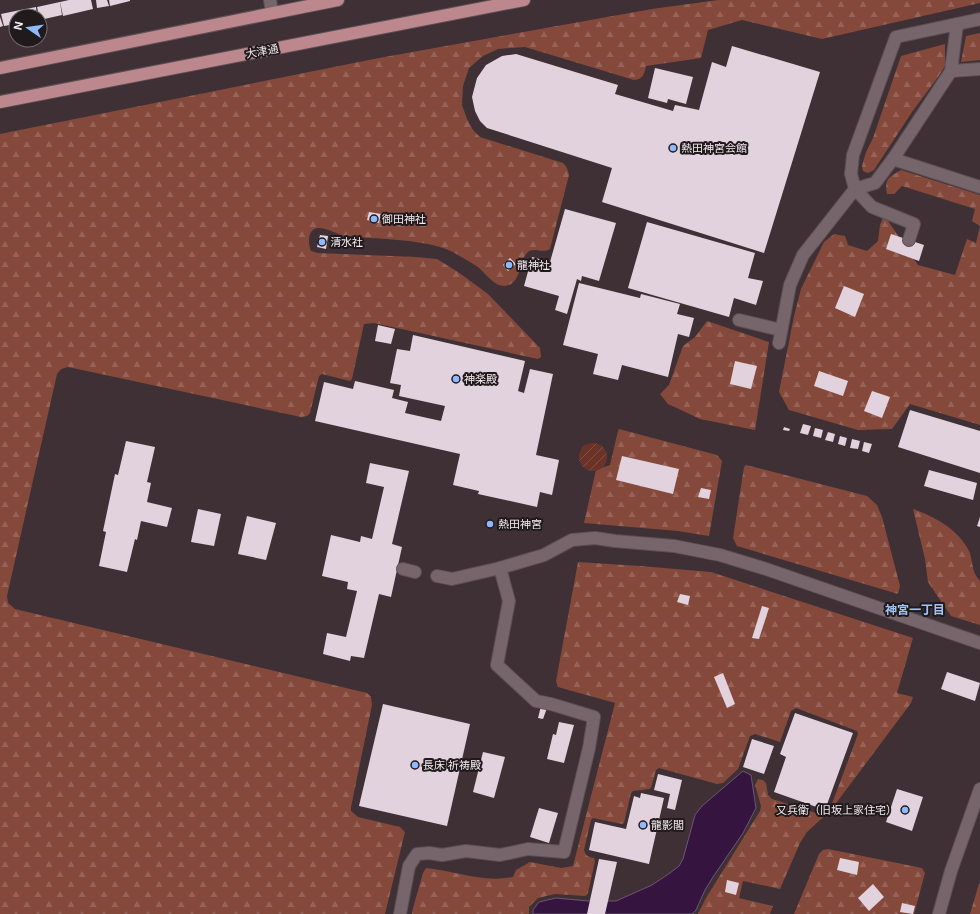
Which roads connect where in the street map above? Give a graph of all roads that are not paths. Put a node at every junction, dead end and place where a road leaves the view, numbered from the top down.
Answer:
1 (270, 0) edge
2 (338, 0) edge
3 (524, 0) edge
4 (272, 12) junction
5 (980, 19) edge
6 (956, 24) junction
7 (0, 68) edge
8 (980, 69) edge
9 (951, 71) junction
10 (0, 102) edge
11 (893, 159) junction
12 (980, 187) edge
13 (855, 189) junction
14 (909, 240) dead end
15 (739, 320) dead end
16 (500, 568) junction
17 (437, 576) dead end
18 (980, 643) edge
19 (980, 789) edge
20 (400, 914) edge
21 (939, 914) edge

1 - 4 street
2 - 4 main road
3 - 10 main road, 大津通
4 - 7 main road
5 - 6 street
6 - 9 street
6 - 13 street
8 - 9 street
9 - 11 street
11 - 12 street
11 - 13 street
13 - 14 street
13 - 15 street
16 - 17 street
16 - 18 street
16 - 20 street
19 - 21 street

